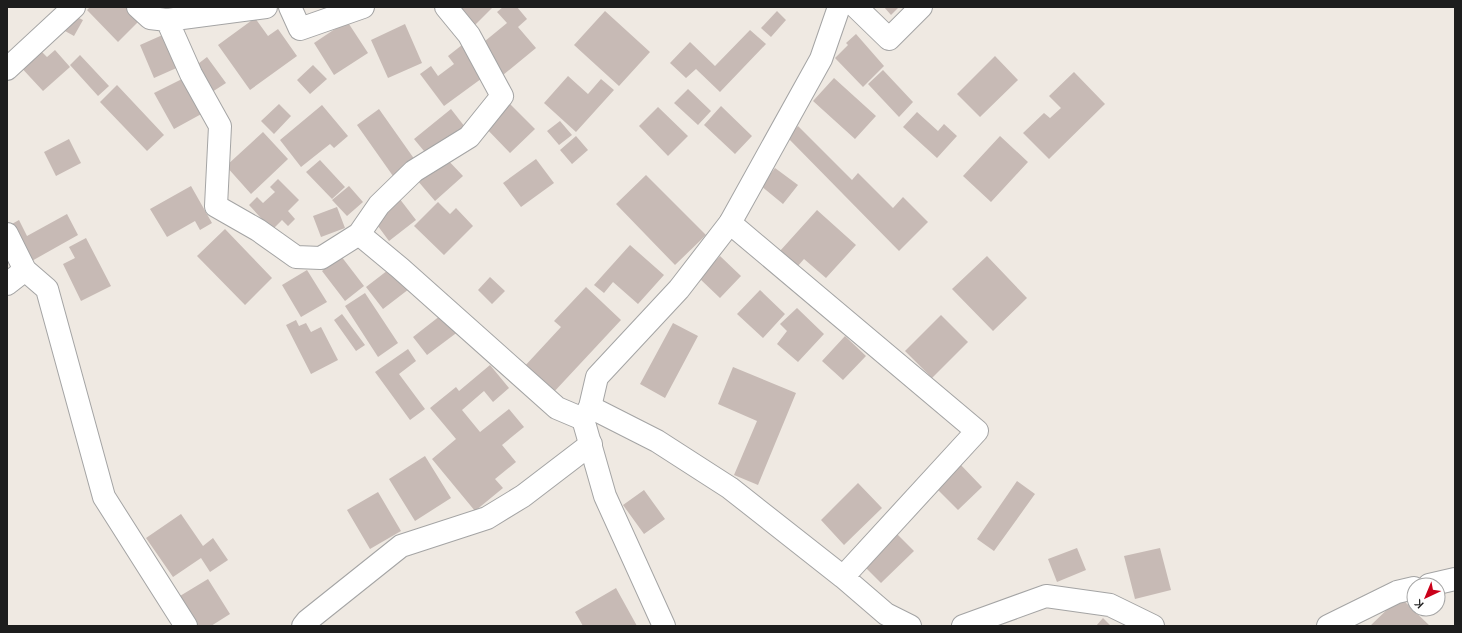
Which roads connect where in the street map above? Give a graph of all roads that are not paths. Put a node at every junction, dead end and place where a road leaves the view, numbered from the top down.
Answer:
1 (74, 7) edge
2 (138, 7) edge
3 (266, 7) edge
4 (290, 7) edge
5 (363, 7) edge
6 (446, 7) edge
7 (839, 7) edge
8 (856, 7) edge
9 (921, 7) edge
10 (167, 20) junction
11 (7, 69) edge
12 (730, 223) junction
13 (7, 234) edge
14 (359, 234) junction
15 (25, 270) junction
16 (7, 284) edge
17 (586, 413) junction
18 (591, 444) junction
19 (843, 577) junction
20 (1406, 590) edge
21 (186, 626) edge
22 (303, 626) edge
23 (664, 626) edge
24 (910, 626) edge
25 (963, 626) edge
26 (1153, 626) edge
27 (1328, 626) edge

1 - 11 street
2 - 10 street
3 - 10 street
4 - 5 street
6 - 14 street
7 - 12 street
8 - 9 street
10 - 14 street
12 - 17 street
12 - 19 street
13 - 15 street
14 - 17 street
15 - 16 street
15 - 21 street
17 - 18 street
17 - 19 street
18 - 22 street
18 - 23 street
19 - 24 street
20 - 27 street
25 - 26 street

